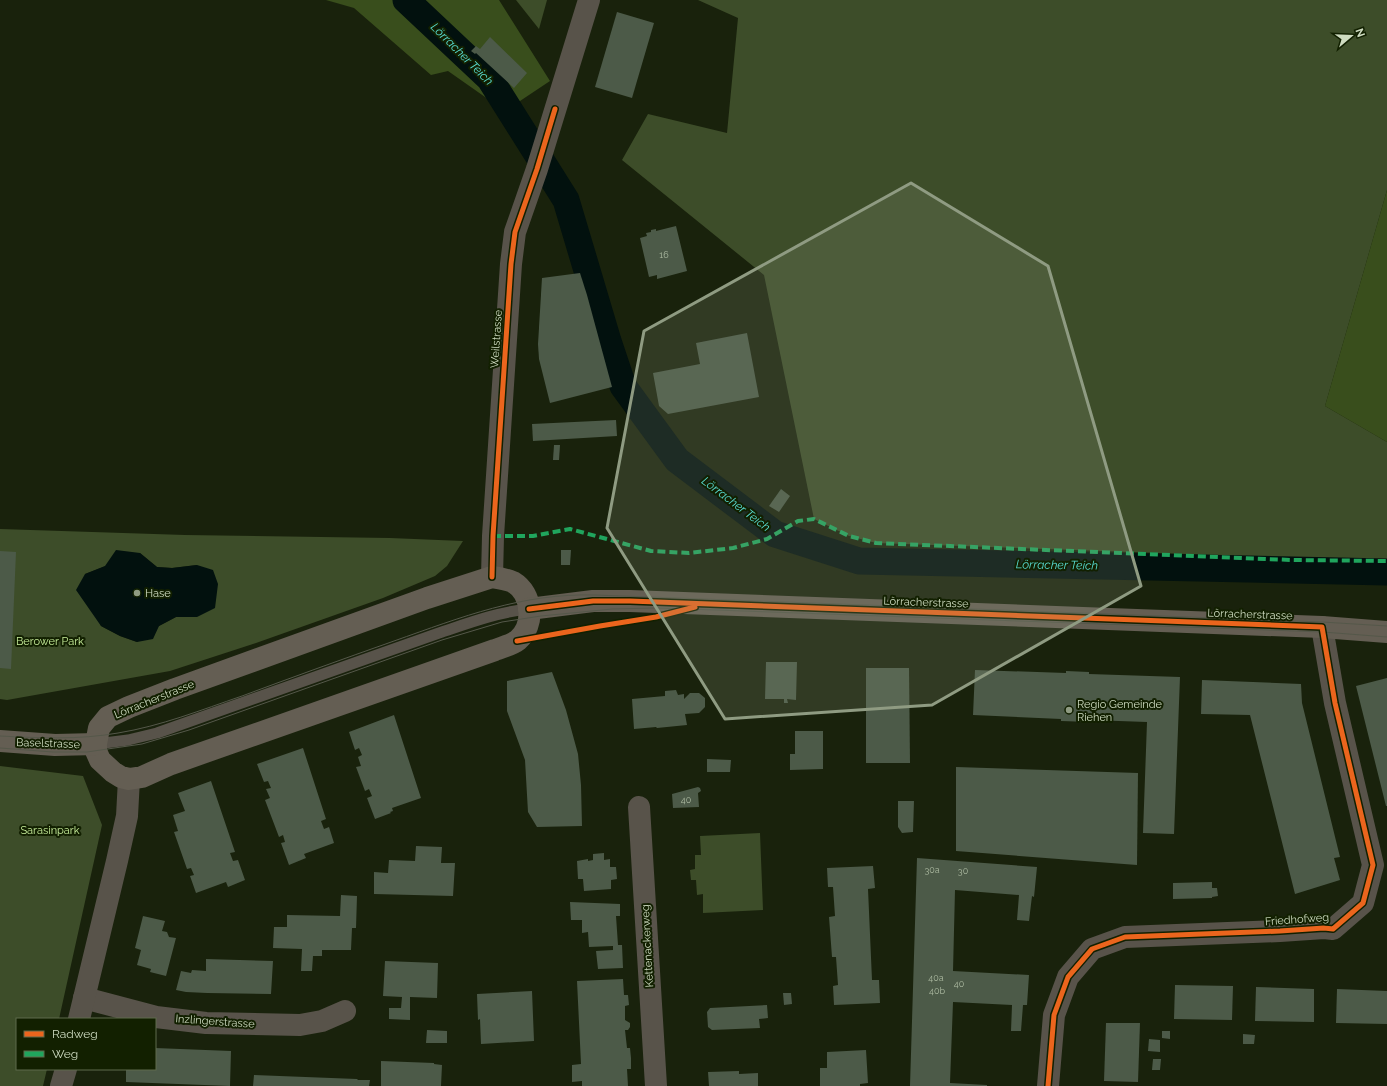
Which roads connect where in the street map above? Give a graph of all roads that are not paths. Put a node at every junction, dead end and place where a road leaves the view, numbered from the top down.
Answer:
1 (589, 0) edge
2 (492, 577) junction
3 (529, 609) junction
4 (1322, 627) junction
5 (1387, 632) edge
6 (0, 741) edge
7 (96, 744) junction
8 (129, 779) junction
9 (639, 807) dead end
10 (84, 998) junction
11 (345, 1011) dead end
12 (79, 1018) edge
13 (66, 1070) edge
14 (61, 1086) edge
15 (656, 1086) edge
16 (1048, 1086) edge

1 - 2 street, Weilstrasse
2 - 3 main road
2 - 7 main road, Lörracherstrasse
3 - 4 main road, Lörracherstrasse
3 - 7 lane
3 - 8 main road
4 - 5 main road, Lörracherstrasse
4 - 16 street, Friedhofweg
6 - 7 main road, Baselstrasse
7 - 8 main road
8 - 10 street
9 - 15 street, Kettenackerweg
10 - 11 street, Inzlingerstrasse
10 - 12 street
13 - 14 street

